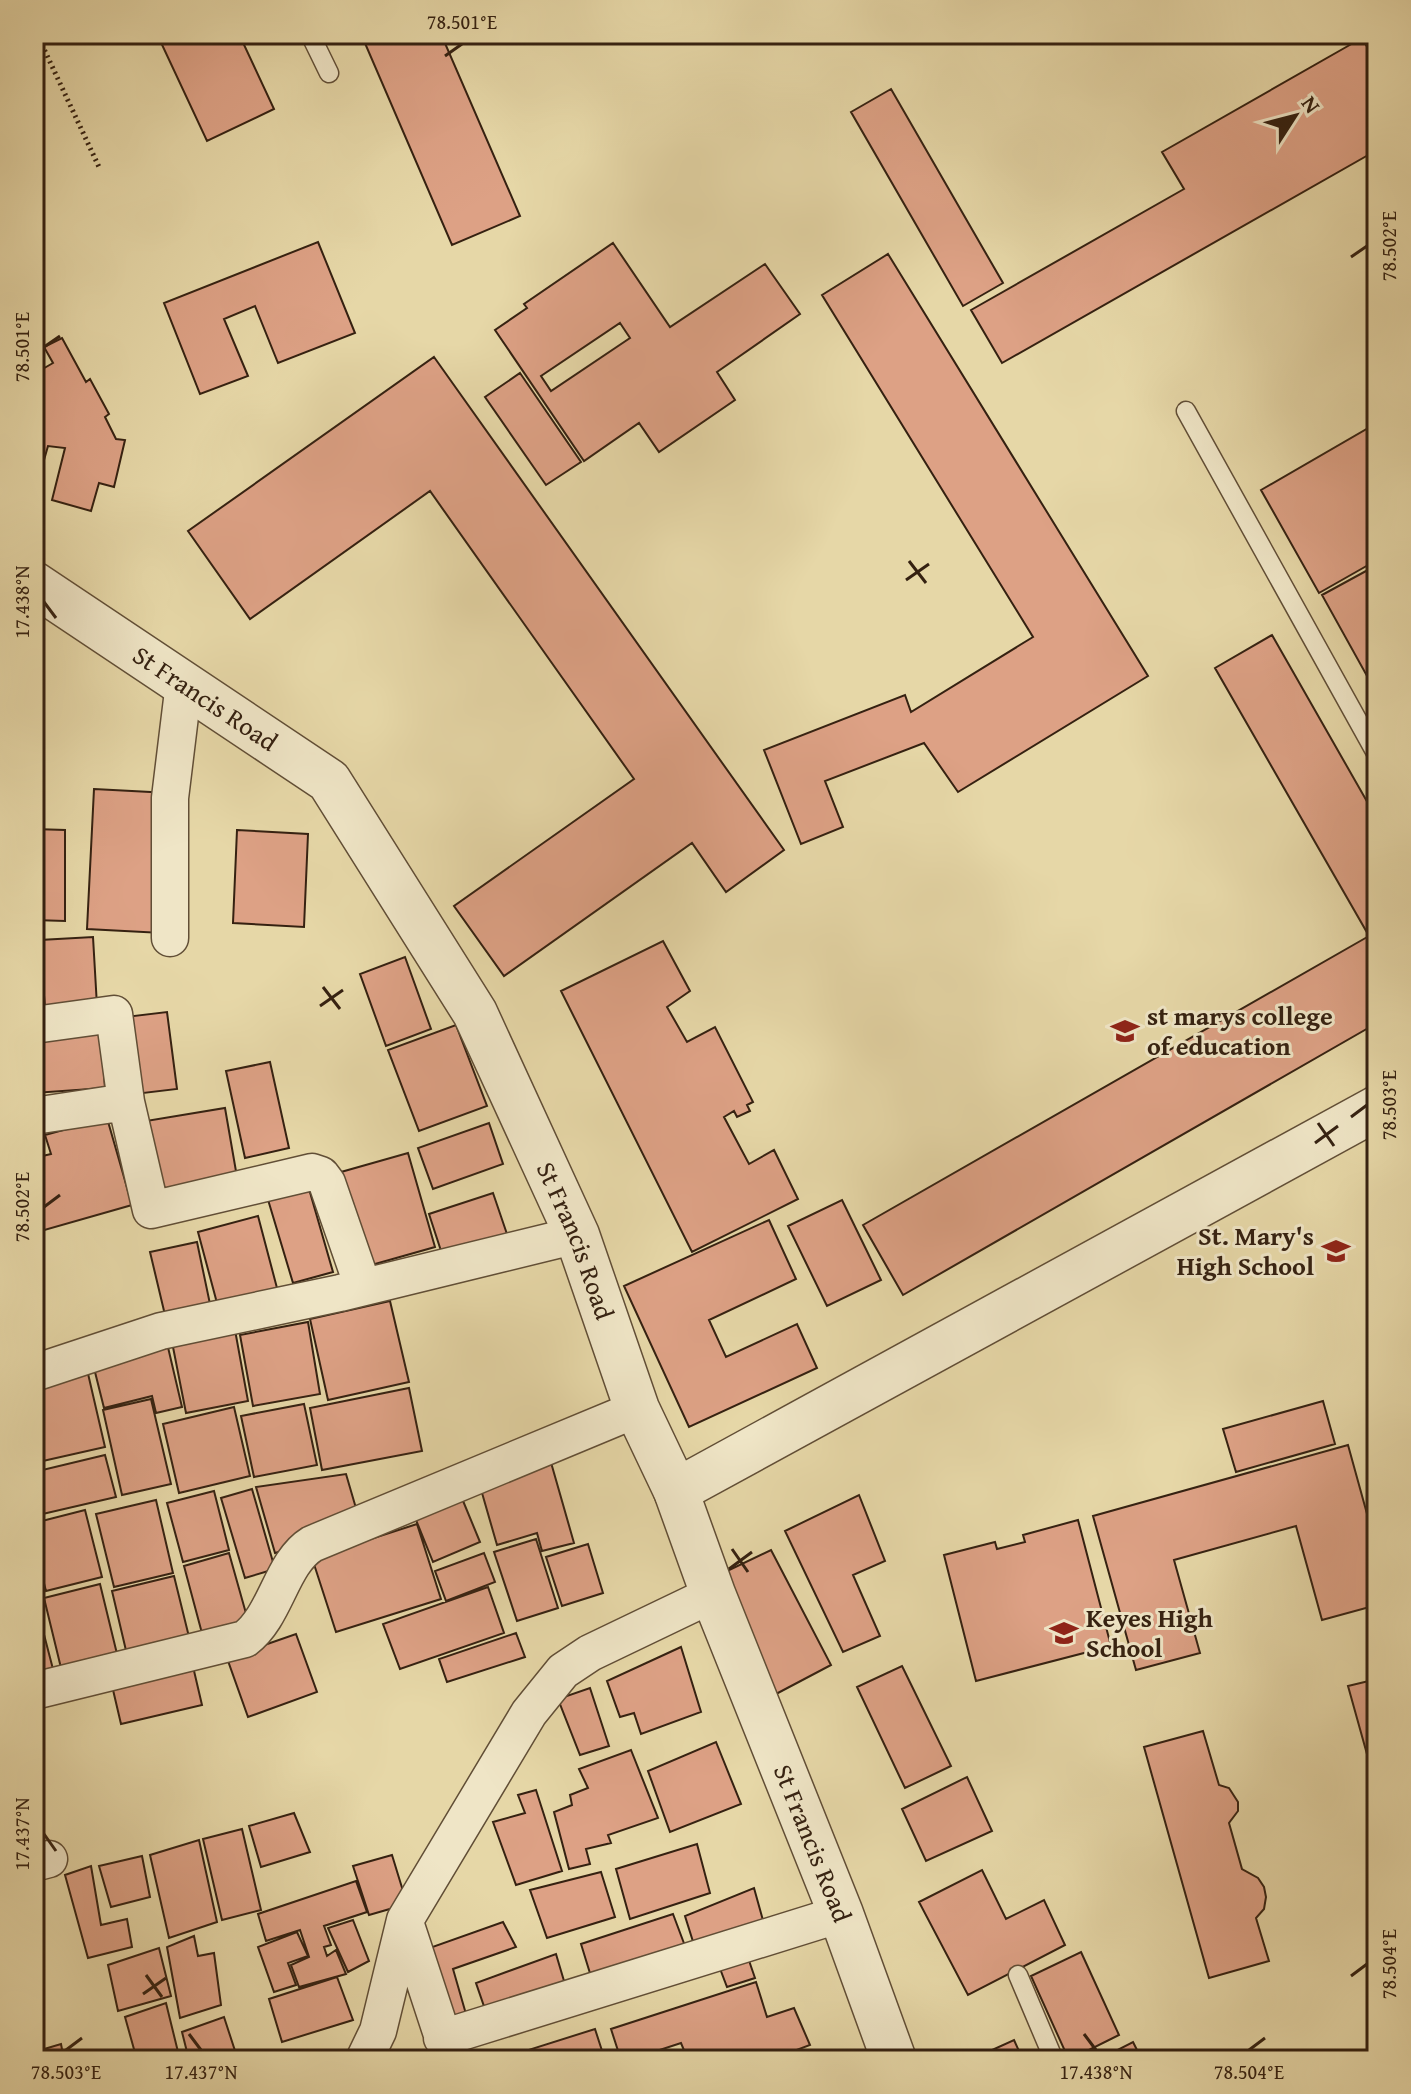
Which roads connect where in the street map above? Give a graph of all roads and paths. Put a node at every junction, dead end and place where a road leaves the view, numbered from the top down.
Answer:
1 (37, 34) edge
2 (310, 34) edge
3 (329, 73) dead end
4 (99, 167) dead end
5 (1186, 411) dead end
6 (34, 584) edge
7 (184, 683) junction
8 (1377, 755) edge
9 (170, 938) dead end
10 (34, 1025) edge
11 (126, 1102) junction
12 (1377, 1108) edge
13 (34, 1116) edge
14 (577, 1235) junction
15 (363, 1287) junction
16 (34, 1373) edge
17 (637, 1409) junction
18 (676, 1491) junction
19 (713, 1594) junction
20 (34, 1691) edge
21 (841, 1914) junction
22 (405, 1920) junction
23 (1018, 1975) dead end
24 (446, 2049) edge
25 (364, 2060) edge
26 (894, 2060) edge
27 (1054, 2060) edge

1 - 4 path
2 - 3 lane
5 - 8 lane
6 - 7 street, St Francis Road
7 - 9 street
7 - 14 street, St Francis Road
10 - 11 street
11 - 13 street
11 - 15 street
12 - 18 street
14 - 15 street
14 - 17 street, St Francis Road
15 - 16 street
17 - 18 street, St Francis Road
17 - 20 street
18 - 19 street, St Francis Road
19 - 21 street, St Francis Road
19 - 22 street
21 - 24 street
21 - 26 street, St Francis Road
22 - 24 street
22 - 25 street
23 - 27 lane

